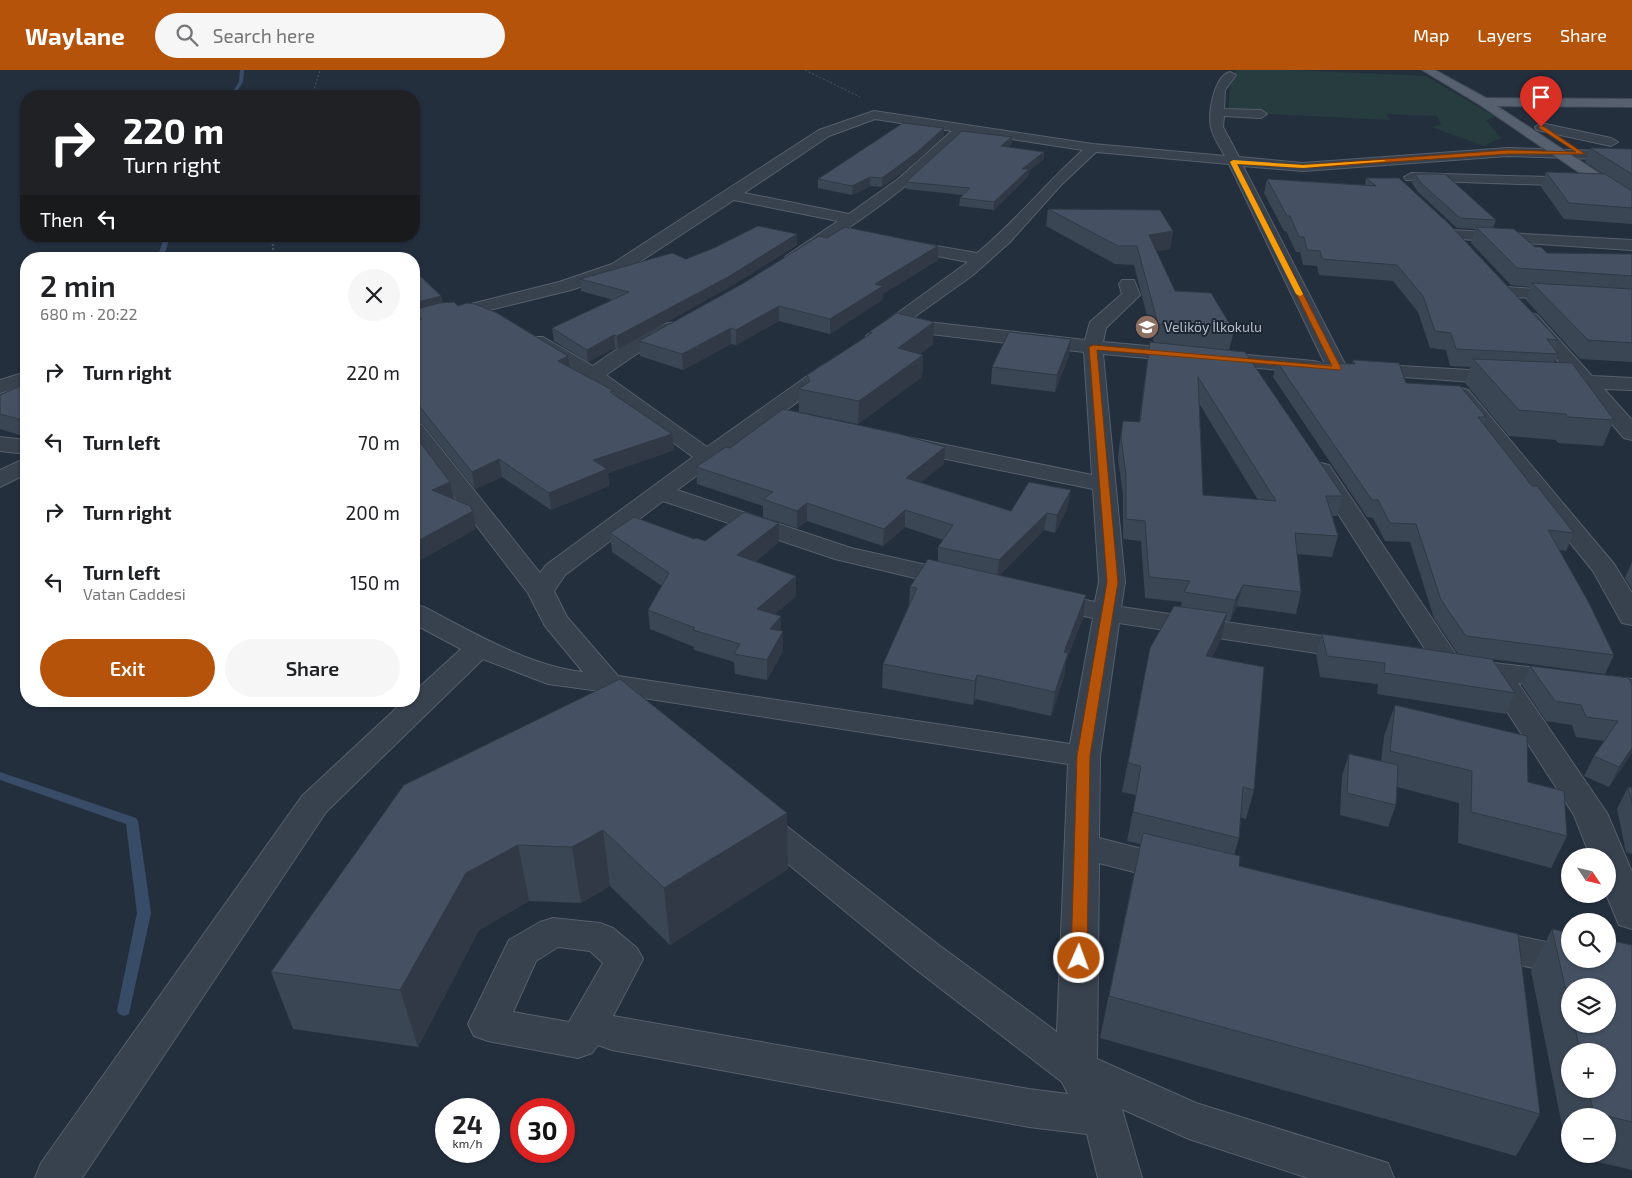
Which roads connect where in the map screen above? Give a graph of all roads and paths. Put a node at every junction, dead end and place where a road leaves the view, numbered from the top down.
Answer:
1 (320, 70) edge
2 (1427, 70) edge
3 (1443, 70) edge
4 (1230, 75) dead end
5 (314, 90) edge
6 (1632, 103) edge
7 (1499, 107) junction
8 (1218, 112) junction
9 (1518, 112) junction
10 (1632, 112) edge
11 (1261, 114) dead end
12 (1541, 127) junction
13 (962, 128) junction
14 (1632, 147) edge
15 (1093, 148) junction
16 (1559, 153) junction
17 (1582, 154) junction
18 (1632, 156) edge
19 (1233, 162) junction
20 (1375, 162) junction
21 (1401, 176) dead end
22 (1624, 180) edge
23 (1604, 183) junction
24 (732, 195) junction
25 (1412, 196) edge
26 (1632, 202) edge
27 (851, 219) junction
28 (1439, 222) edge
29 (833, 232) junction
30 (853, 235) edge
31 (1452, 235) junction
32 (882, 241) edge
33 (1632, 245) edge
34 (1472, 257) edge
35 (981, 259) junction
36 (776, 267) edge
37 (1493, 278) edge
38 (1128, 284) dead end
39 (1506, 292) junction
40 (1632, 300) edge
41 (687, 319) edge
42 (892, 324) junction
43 (1093, 347) junction
44 (1250, 362) junction
45 (1337, 368) junction
46 (593, 375) junction
47 (1446, 375) junction
48 (20, 380) edge
49 (1589, 382) junction
50 (1632, 384) edge
51 (0, 387) edge
52 (1266, 387) edge
53 (768, 414) junction
54 (796, 420) edge
55 (1632, 433) edge
56 (420, 438) edge
57 (890, 440) edge
58 (0, 444) edge
59 (20, 446) edge
60 (1309, 452) edge
61 (707, 457) junction
62 (20, 468) edge
63 (0, 480) edge
64 (1104, 484) junction
65 (660, 492) junction
66 (1606, 569) junction
67 (1632, 570) edge
68 (980, 585) edge
69 (540, 591) junction
70 (1019, 594) edge
71 (1107, 613) junction
72 (420, 616) edge
73 (1632, 617) edge
74 (479, 647) junction
75 (1382, 654) edge
76 (1420, 660) edge
77 (1449, 665) junction
78 (1495, 671) junction
79 (606, 683) junction
80 (1632, 688) edge
81 (420, 703) edge
82 (416, 707) edge
83 (657, 737) edge
84 (1084, 756) junction
85 (733, 800) edge
86 (1082, 846) junction
87 (1604, 848) edge
88 (1206, 876) edge
89 (1616, 877) edge
90 (1632, 915) edge
91 (1453, 937) edge
92 (1632, 975) edge
93 (589, 1026) dead end
94 (1076, 1069) junction
95 (1104, 1117) junction
96 (57, 1178) edge
97 (1120, 1178) edge
98 (1372, 1178) edge

1 - 5 path
2 - 7 main road
3 - 7 main road
4 - 8 street
6 - 7 main road
7 - 9 main road
7 - 16 main road
8 - 11 street
8 - 19 street
9 - 10 main road
9 - 12 main road
12 - 14 street
12 - 17 main road
13 - 15 street
13 - 24 street
13 - 27 street
15 - 19 street
15 - 35 street
16 - 17 street
16 - 20 street
16 - 23 main road
17 - 18 street
17 - 22 main road
19 - 20 street
19 - 45 street
20 - 25 street
21 - 23 street
23 - 26 main road
24 - 27 street
24 - 46 street
27 - 29 street
28 - 31 street
29 - 30 street
29 - 36 street
31 - 33 street
31 - 34 street
32 - 35 street
35 - 42 street
37 - 39 street
38 - 43 street
39 - 40 street
39 - 49 street
41 - 46 street
42 - 43 street
42 - 53 street
43 - 44 street
43 - 64 street
44 - 45 street
44 - 52 street
45 - 47 street
46 - 61 street
47 - 49 street
47 - 66 street
48 - 51 street
49 - 50 street
49 - 55 street
53 - 54 street
53 - 61 street
56 - 69 street
57 - 64 street
58 - 59 street
60 - 77 street
61 - 65 street
62 - 63 street
64 - 71 street
65 - 68 street
65 - 69 street
66 - 67 street
66 - 73 street
69 - 79 street
70 - 71 street
71 - 75 street
71 - 84 street
72 - 74 street
74 - 79 street
74 - 81 street
76 - 77 street
77 - 78 street
78 - 80 street
78 - 87 street
79 - 83 street
79 - 84 street
82 - 96 street
84 - 86 street
85 - 94 street
86 - 88 street
86 - 94 street
89 - 90 street
91 - 92 street
93 - 95 street
94 - 95 street
94 - 98 street
95 - 97 street

